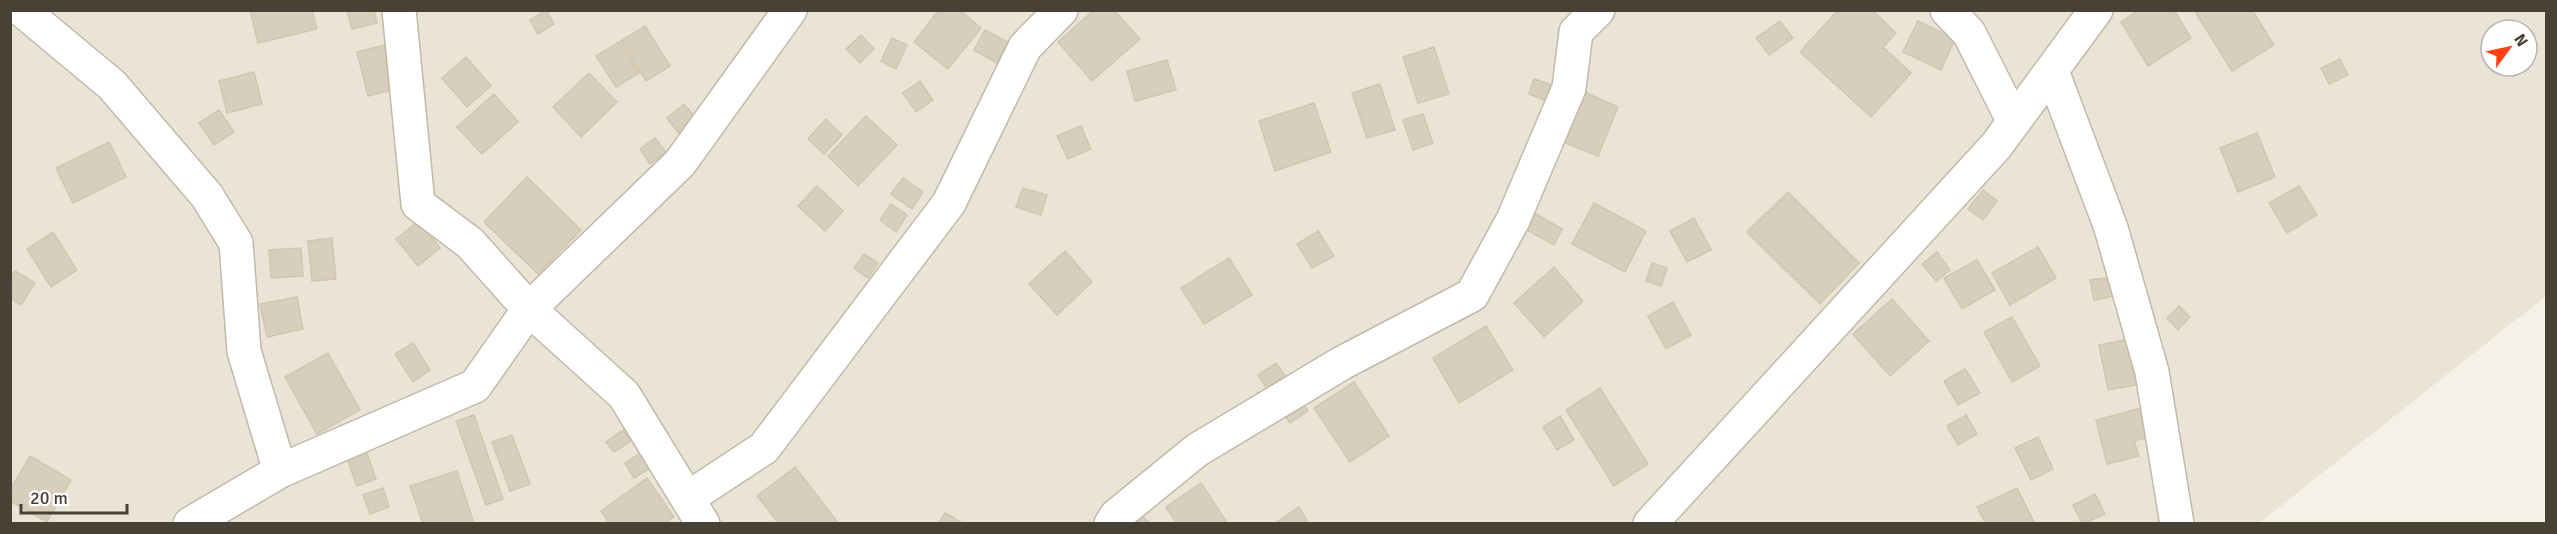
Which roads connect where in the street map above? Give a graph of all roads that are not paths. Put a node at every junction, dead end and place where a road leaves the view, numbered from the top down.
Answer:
1 (22, 10) edge
2 (399, 10) edge
3 (790, 10) edge
4 (1061, 10) edge
5 (1598, 10) edge
6 (1947, 10) edge
7 (2096, 10) edge
8 (2052, 71) junction
9 (2014, 122) junction
10 (529, 309) junction
11 (280, 471) junction
12 (695, 511) edge
13 (190, 524) edge
14 (1112, 524) edge
15 (1650, 524) edge
16 (2177, 524) edge

1 - 11 street
2 - 10 street
3 - 10 street
4 - 12 street
5 - 14 street
6 - 9 street
7 - 8 street
8 - 9 street
8 - 16 street
9 - 15 street
10 - 11 street
10 - 12 street
11 - 13 street

